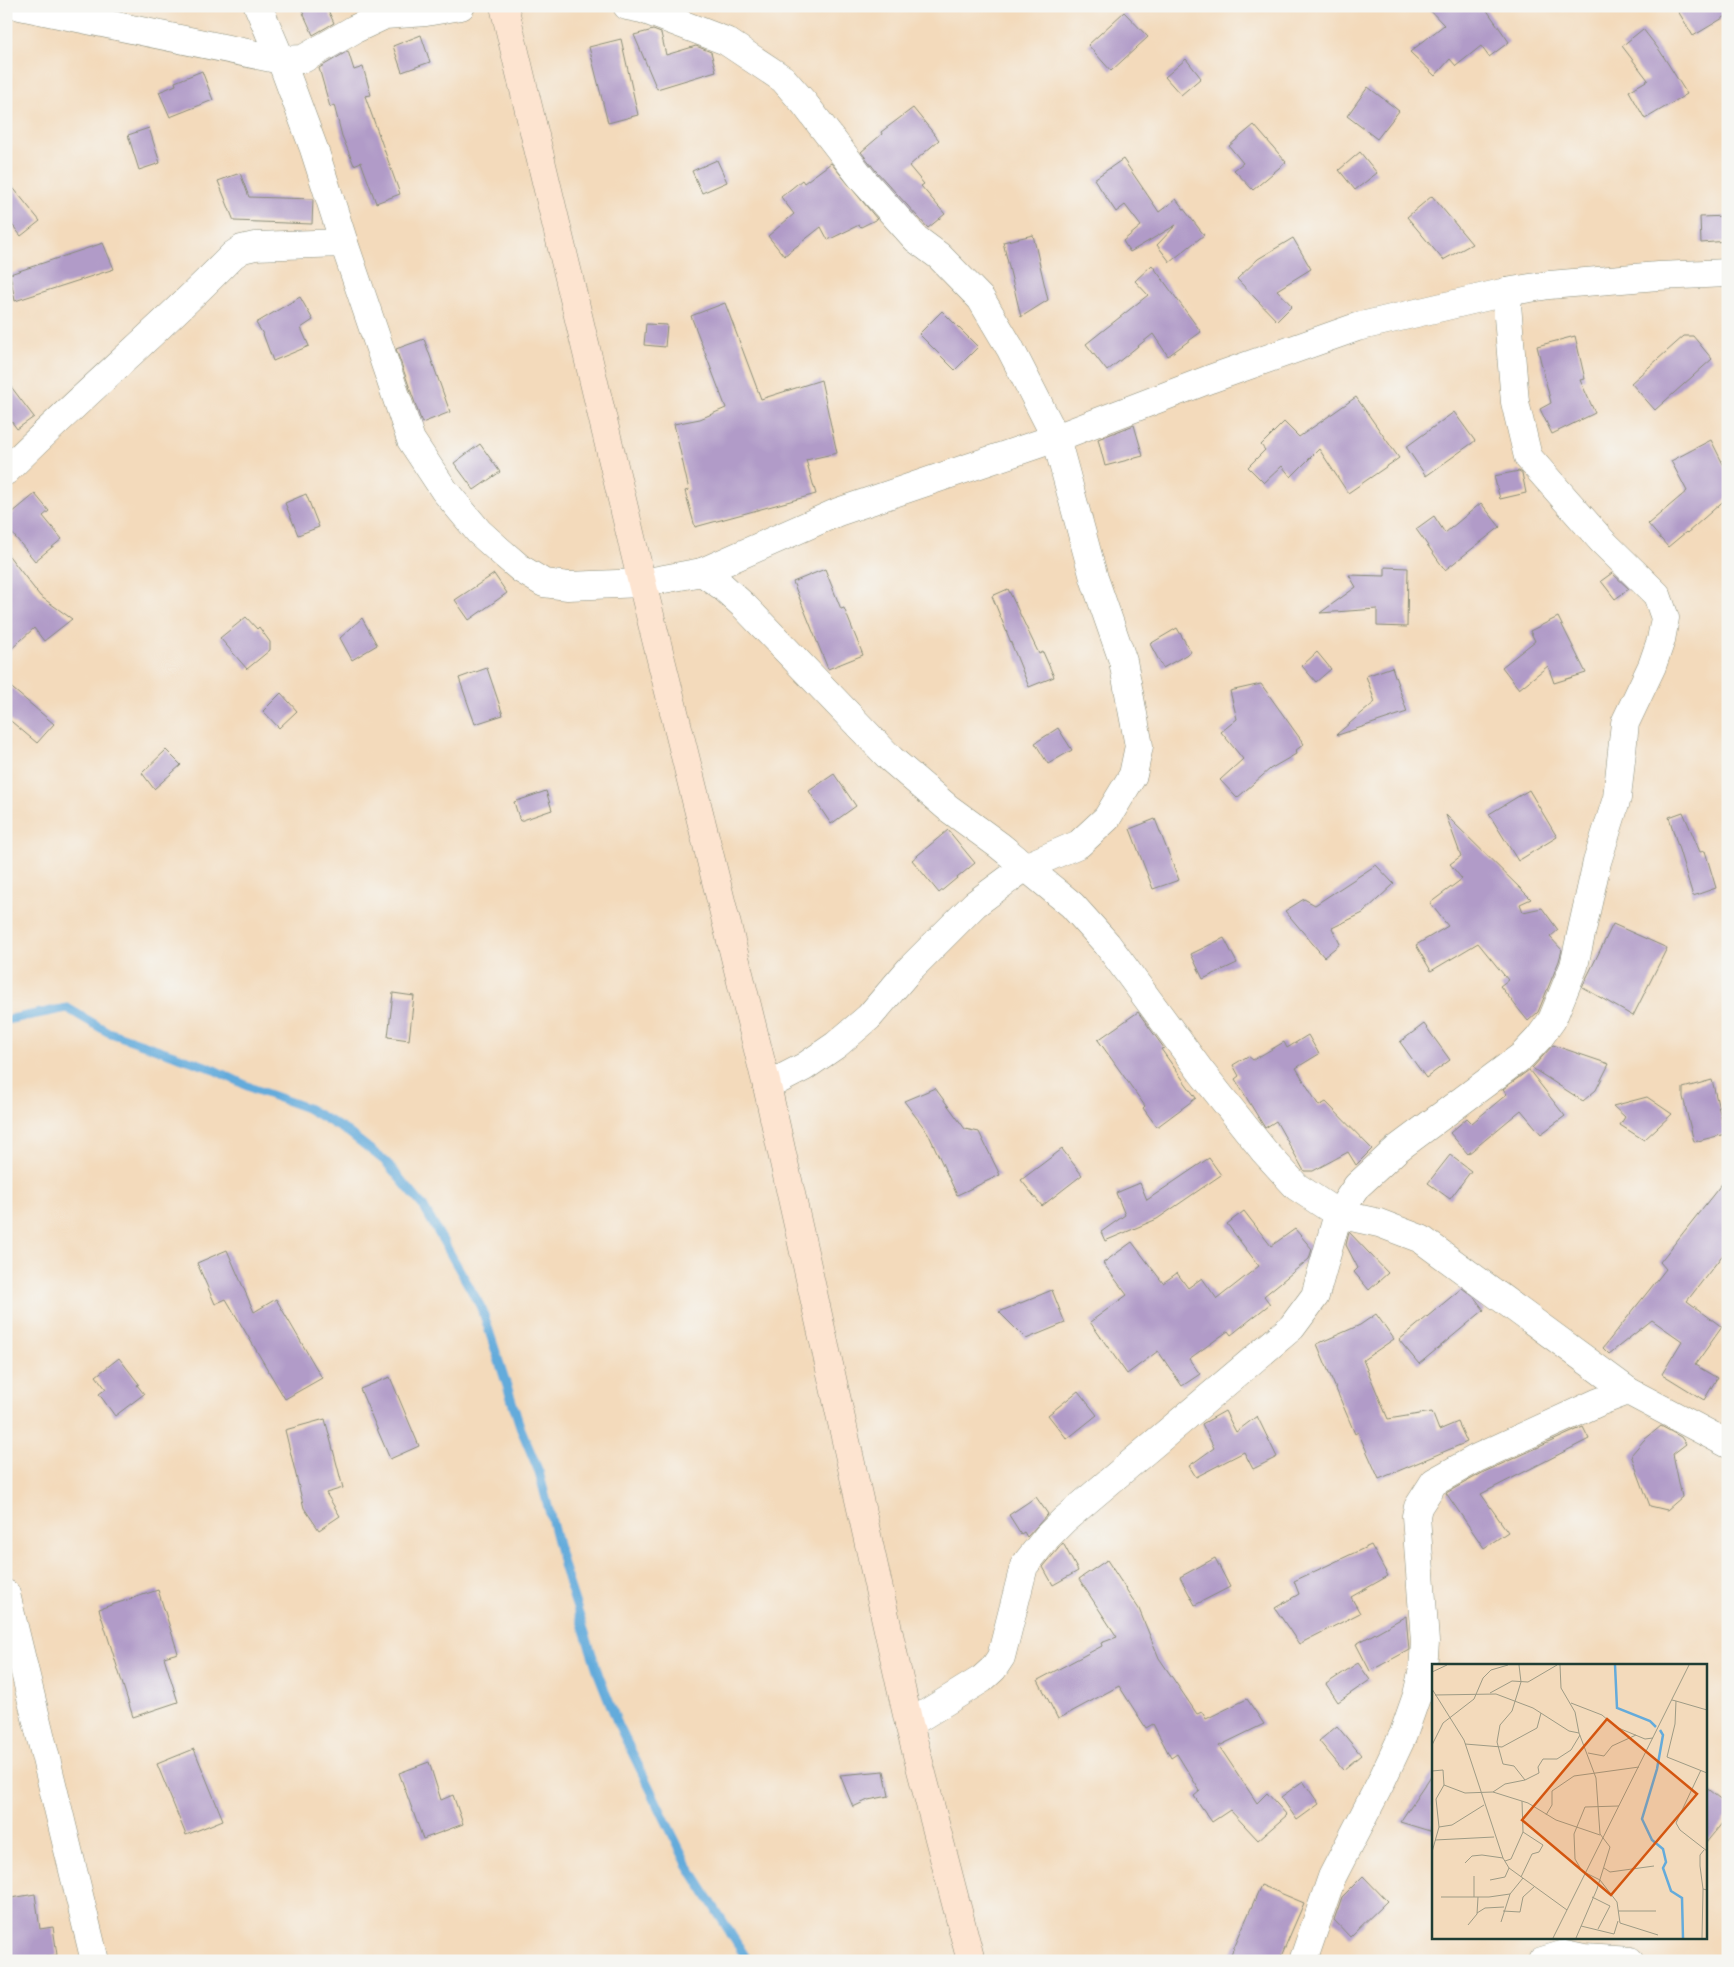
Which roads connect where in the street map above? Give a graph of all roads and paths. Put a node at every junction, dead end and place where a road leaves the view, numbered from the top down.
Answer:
1 (20, 6) edge
2 (258, 6) edge
3 (461, 6) edge
4 (504, 6) edge
5 (628, 6) edge
6 (281, 60) junction
7 (344, 243) junction
8 (1728, 273) edge
9 (1506, 292) junction
10 (1056, 438) junction
11 (6, 471) edge
12 (702, 572) junction
13 (642, 583) junction
14 (1025, 867) junction
15 (767, 1086) junction
16 (1338, 1214) junction
17 (1628, 1391) junction
18 (1728, 1444) edge
19 (6, 1594) edge
20 (909, 1724) junction
21 (95, 1961) edge
22 (971, 1961) edge
23 (1303, 1961) edge
24 (1542, 1961) edge
25 (1630, 1961) edge

1 - 6 street
2 - 6 street
3 - 6 street
4 - 13 main road
5 - 10 street
6 - 7 street
7 - 11 street
7 - 13 street
8 - 9 street
9 - 10 street
9 - 16 street
10 - 12 street
10 - 14 street
12 - 13 street
12 - 14 street
13 - 15 main road
14 - 15 street
14 - 16 street
15 - 20 main road
16 - 17 street
16 - 20 street
17 - 18 street
17 - 23 street
19 - 21 street
20 - 22 main road
24 - 25 street

